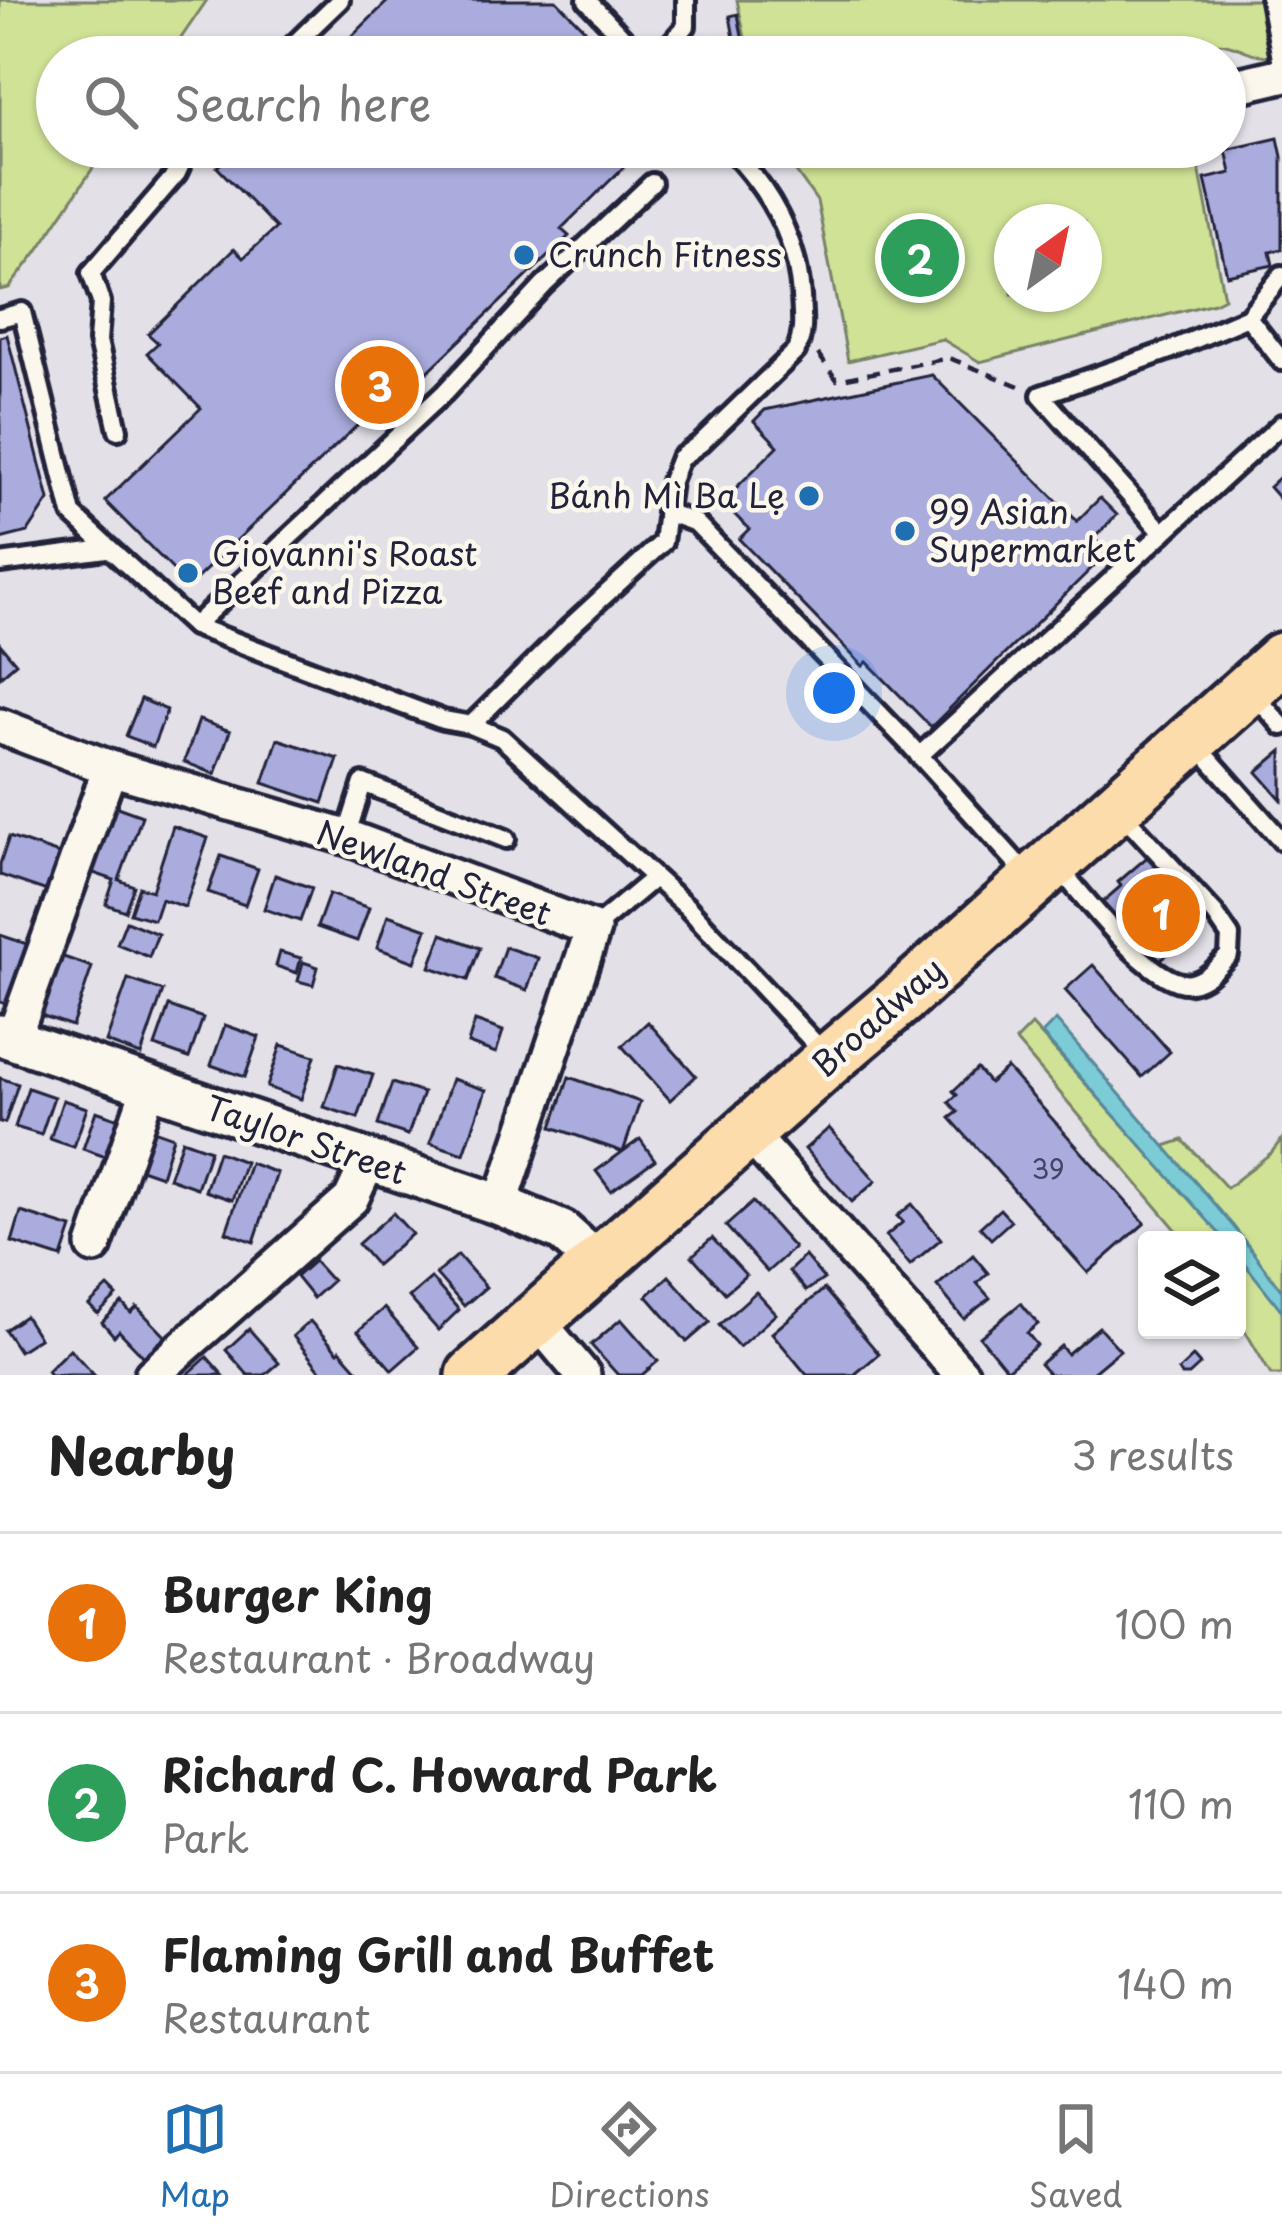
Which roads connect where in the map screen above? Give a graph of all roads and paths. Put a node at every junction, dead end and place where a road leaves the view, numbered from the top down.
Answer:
1 (340, 0) edge
2 (587, 0) edge
3 (686, 0) edge
4 (1270, 0) edge
5 (303, 36) edge
6 (620, 36) edge
7 (677, 36) edge
8 (1282, 64) edge
9 (1282, 76) edge
10 (1246, 84) edge
11 (179, 168) edge
12 (746, 168) edge
13 (652, 183) dead end
14 (1282, 275) edge
15 (1248, 317) junction
16 (0, 318) edge
17 (803, 335) junction
18 (1282, 361) edge
19 (1041, 395) junction
20 (1282, 424) edge
21 (118, 430) dead end
22 (666, 512) junction
23 (1163, 533) junction
24 (106, 549) junction
25 (0, 562) edge
26 (194, 626) junction
27 (1271, 691) edge
28 (471, 725) junction
29 (0, 726) edge
30 (1192, 738) junction
31 (920, 756) junction
32 (110, 768) junction
33 (1116, 806) junction
34 (346, 837) junction
35 (506, 839) dead end
36 (1282, 841) edge
37 (1042, 871) junction
38 (654, 878) junction
39 (592, 929) junction
40 (7, 1037) edge
41 (830, 1059) junction
42 (150, 1084) junction
43 (748, 1132) junction
44 (368, 1162) junction
45 (500, 1205) junction
46 (94, 1246) dead end
47 (599, 1265) junction
48 (536, 1319) junction
49 (152, 1375) edge
50 (473, 1375) edge
51 (583, 1375) edge
52 (962, 1375) edge

1 - 5 lane
2 - 6 lane
3 - 7 lane
4 - 8 lane
9 - 10 street
11 - 21 lane
12 - 17 lane
13 - 26 lane
14 - 15 lane
15 - 18 lane
15 - 19 lane
16 - 24 lane
17 - 19 path
17 - 22 lane
19 - 23 lane
20 - 23 lane
22 - 28 lane
22 - 31 lane
23 - 31 lane
24 - 25 lane
24 - 26 lane
26 - 28 lane
27 - 30 main road, Broadway
28 - 38 lane
29 - 32 street, Newland Street
30 - 33 main road, Broadway
30 - 36 lane
31 - 37 lane
32 - 34 street, Newland Street
32 - 40 street
33 - 37 main road, Broadway
33 - 37 lane
34 - 35 lane
34 - 39 street, Newland Street
37 - 41 main road, Broadway
38 - 39 lane
38 - 41 lane
39 - 45 street, Newland Street
40 - 42 street, Taylor Street
41 - 43 main road, Broadway
42 - 44 street, Taylor Street
42 - 46 street
43 - 47 main road, Broadway
43 - 52 street
44 - 45 street, Taylor Street
44 - 49 street
45 - 47 street, Taylor Street
47 - 48 main road, Broadway
48 - 50 main road, Broadway
48 - 51 street

